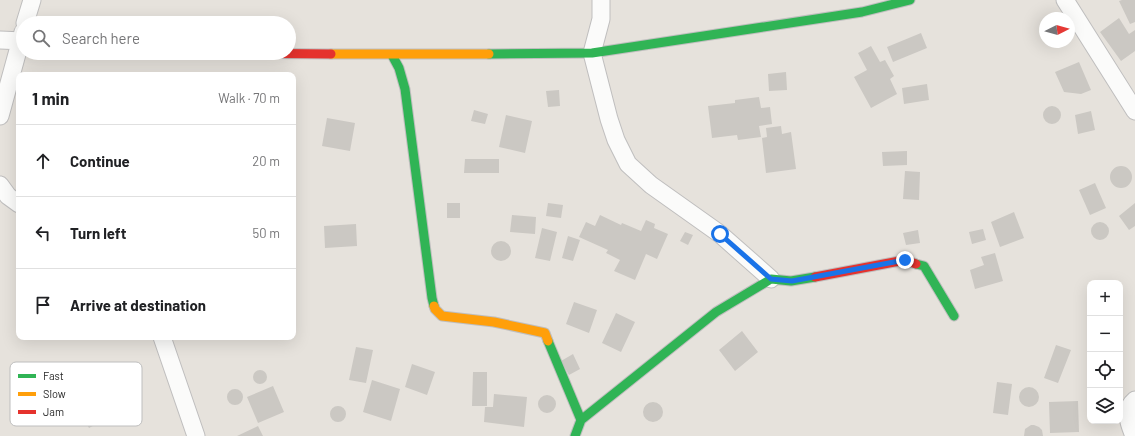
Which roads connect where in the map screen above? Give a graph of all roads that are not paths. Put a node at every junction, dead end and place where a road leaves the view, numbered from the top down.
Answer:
1 (32, 0) edge
2 (601, 0) edge
3 (910, 0) edge
4 (1065, 0) edge
5 (27, 16) edge
6 (16, 39) edge
7 (0, 40) edge
8 (592, 53) junction
9 (296, 54) edge
10 (392, 55) junction
11 (16, 59) edge
12 (1135, 111) edge
13 (0, 116) edge
14 (0, 185) edge
15 (16, 202) edge
16 (771, 279) junction
17 (954, 316) dead end
18 (163, 340) edge
19 (1135, 400) edge
20 (581, 420) junction
21 (196, 436) edge
22 (575, 436) edge
23 (1134, 436) edge

1 - 5 street
2 - 8 street
3 - 8 street
4 - 12 street
6 - 7 street
8 - 10 street
8 - 16 street
9 - 10 street
10 - 20 street
11 - 13 street
14 - 15 street
16 - 17 street
16 - 20 street
18 - 21 street
19 - 23 street
20 - 22 street

